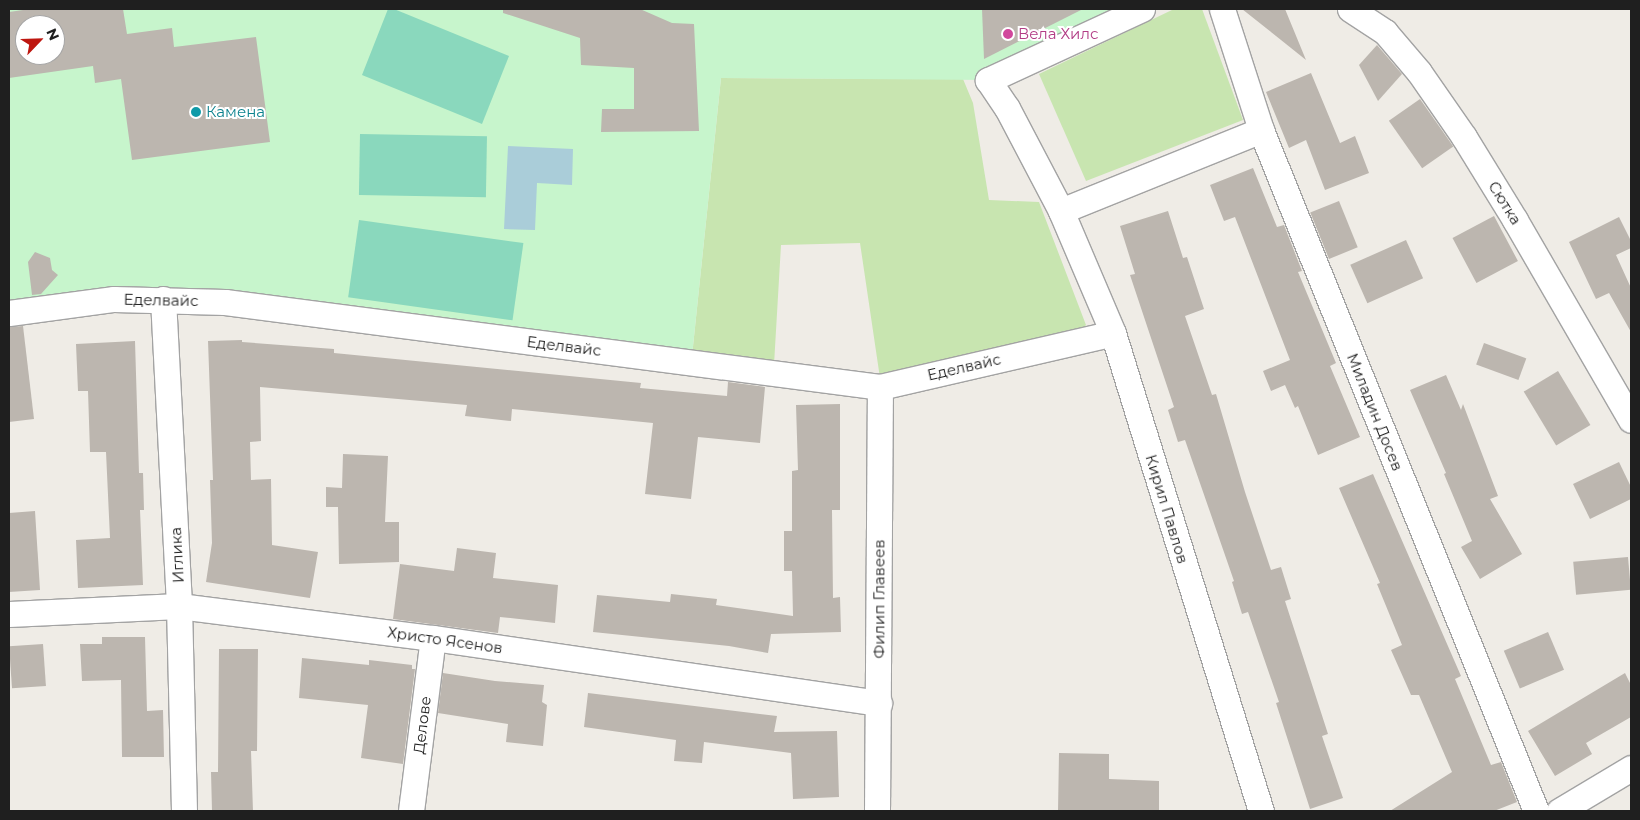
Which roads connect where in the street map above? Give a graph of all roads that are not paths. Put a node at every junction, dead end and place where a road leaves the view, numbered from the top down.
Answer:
1 (1142, 9) edge
2 (1222, 9) edge
3 (1350, 9) edge
4 (1261, 130) junction
5 (1061, 211) junction
6 (163, 300) junction
7 (9, 312) edge
8 (1113, 333) junction
9 (880, 387) junction
10 (1631, 420) edge
11 (179, 606) junction
12 (9, 614) edge
13 (433, 638) junction
14 (879, 703) junction
15 (1631, 768) edge
16 (184, 811) edge
17 (411, 811) edge
18 (877, 811) edge
19 (1261, 811) edge
20 (1536, 811) edge
21 (1558, 811) edge

1 - 5 street, Кирил Павлов
2 - 4 street, Миладин Досев
3 - 10 street, Сютка
4 - 5 street
4 - 20 street, Миладин Досев
5 - 8 street, Кирил Павлов
6 - 7 street, Еделвайс
6 - 9 street, Еделвайс
6 - 11 street, Иглика
8 - 9 street, Еделвайс
8 - 19 street, Кирил Павлов
9 - 14 street, Филип Главеев
11 - 12 street, Христо Ясенов
11 - 13 street, Христо Ясенов
11 - 16 street, Иглика
13 - 14 street, Христо Ясенов
13 - 17 street, Делове
14 - 18 street, Филип Главеев
15 - 21 street

